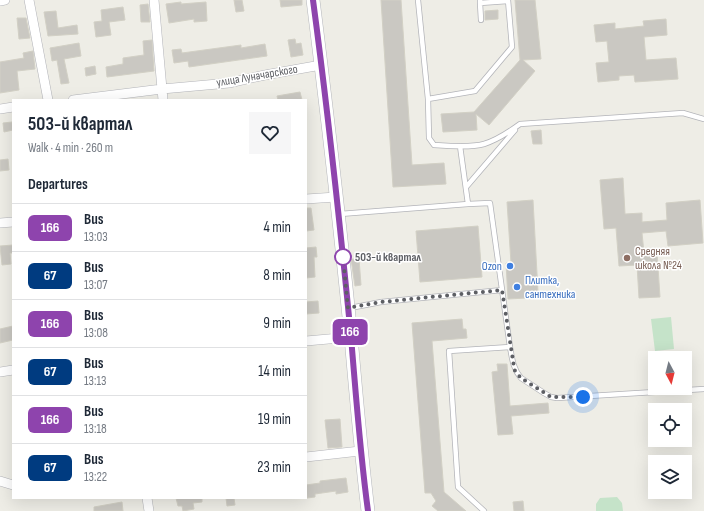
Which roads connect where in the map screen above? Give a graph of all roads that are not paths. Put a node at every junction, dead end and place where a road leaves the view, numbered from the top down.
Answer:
1 (5, 0) edge
2 (30, 0) edge
3 (154, 0) edge
4 (313, 0) edge
5 (418, 0) edge
6 (508, 0) edge
7 (0, 1) edge
8 (480, 1) edge
9 (481, 20) dead end
10 (322, 65) junction
11 (162, 89) junction
12 (428, 98) junction
13 (48, 99) edge
14 (81, 99) edge
15 (163, 99) edge
16 (12, 108) edge
17 (0, 109) edge
18 (704, 119) edge
19 (520, 124) junction
20 (460, 146) junction
21 (467, 186) junction
22 (336, 197) junction
23 (307, 199) edge
24 (468, 204) junction
25 (338, 214) junction
26 (12, 222) edge
27 (0, 223) edge
28 (502, 290) junction
29 (348, 308) junction
30 (351, 337) junction
31 (307, 341) edge
32 (510, 347) junction
33 (12, 370) edge
34 (0, 372) edge
35 (704, 389) edge
36 (360, 451) junction
37 (307, 457) edge
38 (0, 481) edge
39 (12, 485) edge
40 (147, 499) edge
41 (149, 511) edge
42 (368, 511) edge
43 (484, 511) edge

1 - 7 street
2 - 13 street
3 - 11 street
4 - 10 main road
5 - 12 lane
6 - 8 lane
6 - 12 lane
8 - 9 lane
10 - 11 street, улица Луначарского
10 - 22 main road
11 - 14 street, улица Луначарского
11 - 15 street
12 - 20 lane
16 - 17 street
18 - 19 lane
19 - 20 lane
19 - 21 lane
20 - 21 lane
21 - 24 lane
22 - 23 street
22 - 25 main road
24 - 25 lane
24 - 28 lane
25 - 29 main road
26 - 27 street
28 - 29 lane
28 - 32 lane
29 - 30 main road
30 - 31 street
30 - 36 main road
32 - 35 lane
32 - 43 lane
33 - 34 street
36 - 37 street
36 - 42 main road
38 - 39 street
40 - 41 street

